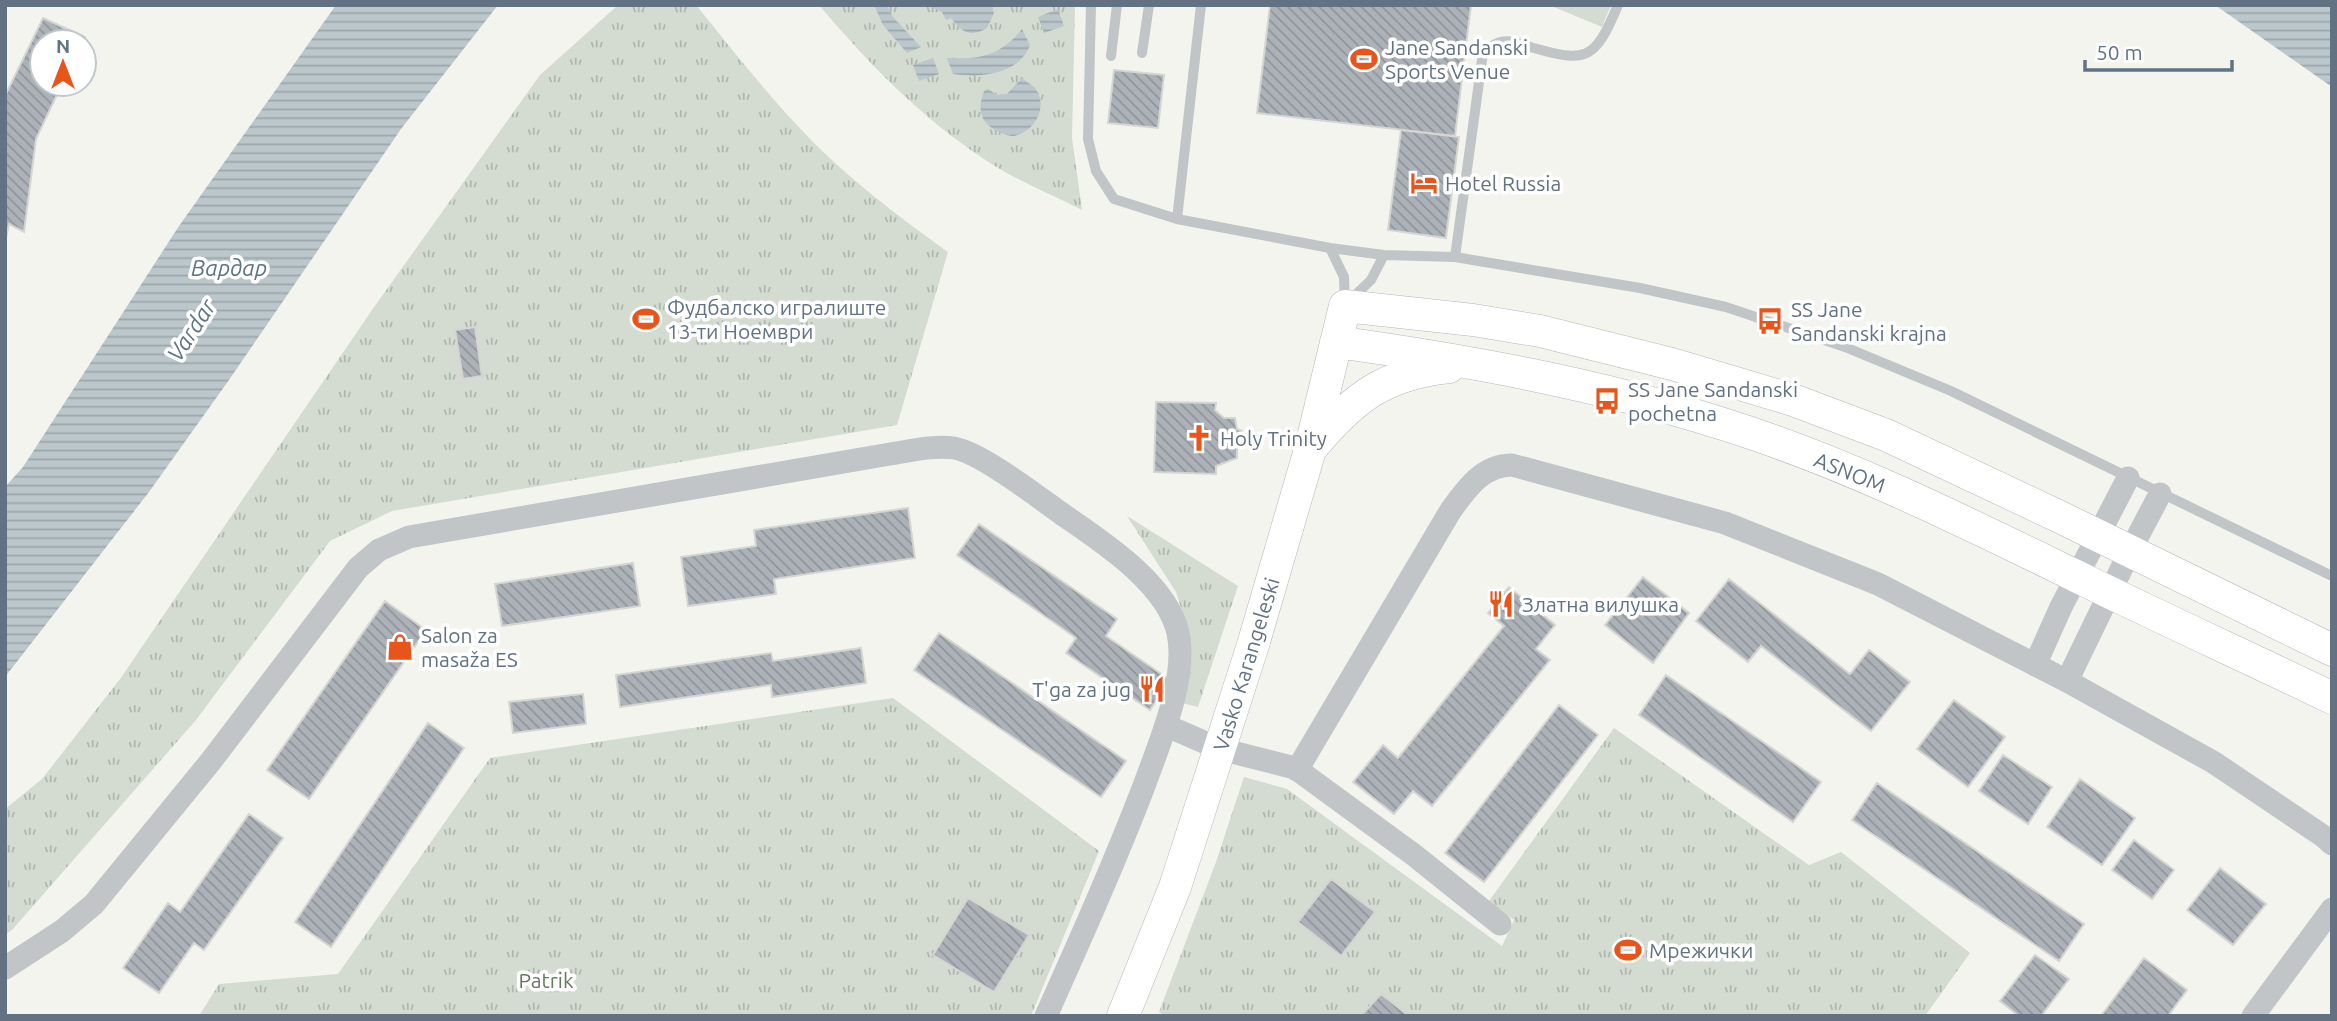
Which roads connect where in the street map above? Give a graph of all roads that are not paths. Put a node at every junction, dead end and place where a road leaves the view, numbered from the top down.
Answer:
1 (1090, 5) edge
2 (1117, 5) edge
3 (1149, 5) edge
4 (1201, 5) edge
5 (1618, 5) edge
6 (1142, 53) dead end
7 (1111, 56) dead end
8 (1177, 219) junction
9 (1330, 248) junction
10 (1384, 256) junction
11 (1455, 257) junction
12 (1345, 306) junction
13 (1336, 342) junction
14 (1493, 366) junction
15 (1310, 450) junction
16 (2129, 478) junction
17 (2160, 494) junction
18 (2097, 535) junction
19 (2130, 551) junction
20 (2077, 576) junction
21 (2332, 576) edge
22 (2110, 592) junction
23 (2332, 650) edge
24 (2035, 665) junction
25 (2067, 681) junction
26 (2332, 698) edge
27 (1167, 726) junction
28 (1220, 749) junction
29 (1297, 770) junction
30 (2332, 844) edge
31 (2332, 909) edge
32 (1500, 924) dead end
33 (5, 968) edge
34 (1046, 1016) edge
35 (1123, 1016) edge
36 (2253, 1016) edge

1 - 8 lane
2 - 7 lane
3 - 6 lane
4 - 8 lane
5 - 11 lane
8 - 9 lane
9 - 10 lane
9 - 12 lane
10 - 11 lane
10 - 12 lane
11 - 16 lane
12 - 13 street, Vasko Karangeleski
12 - 18 street
13 - 14 street, ASNOM
13 - 15 street, Vasko Karangeleski
14 - 15 street
14 - 20 street, ASNOM
15 - 28 street, Vasko Karangeleski
16 - 17 lane
16 - 18 street
17 - 19 street
17 - 21 lane
18 - 19 street
18 - 20 street
19 - 22 street
19 - 23 street
20 - 22 street, ASNOM
20 - 24 street
22 - 25 street
22 - 26 street, ASNOM
24 - 25 street
24 - 29 street
25 - 30 street
27 - 28 street
27 - 33 street
27 - 34 street
28 - 29 street
28 - 35 street, Vasko Karangeleski
29 - 32 street
31 - 36 street

